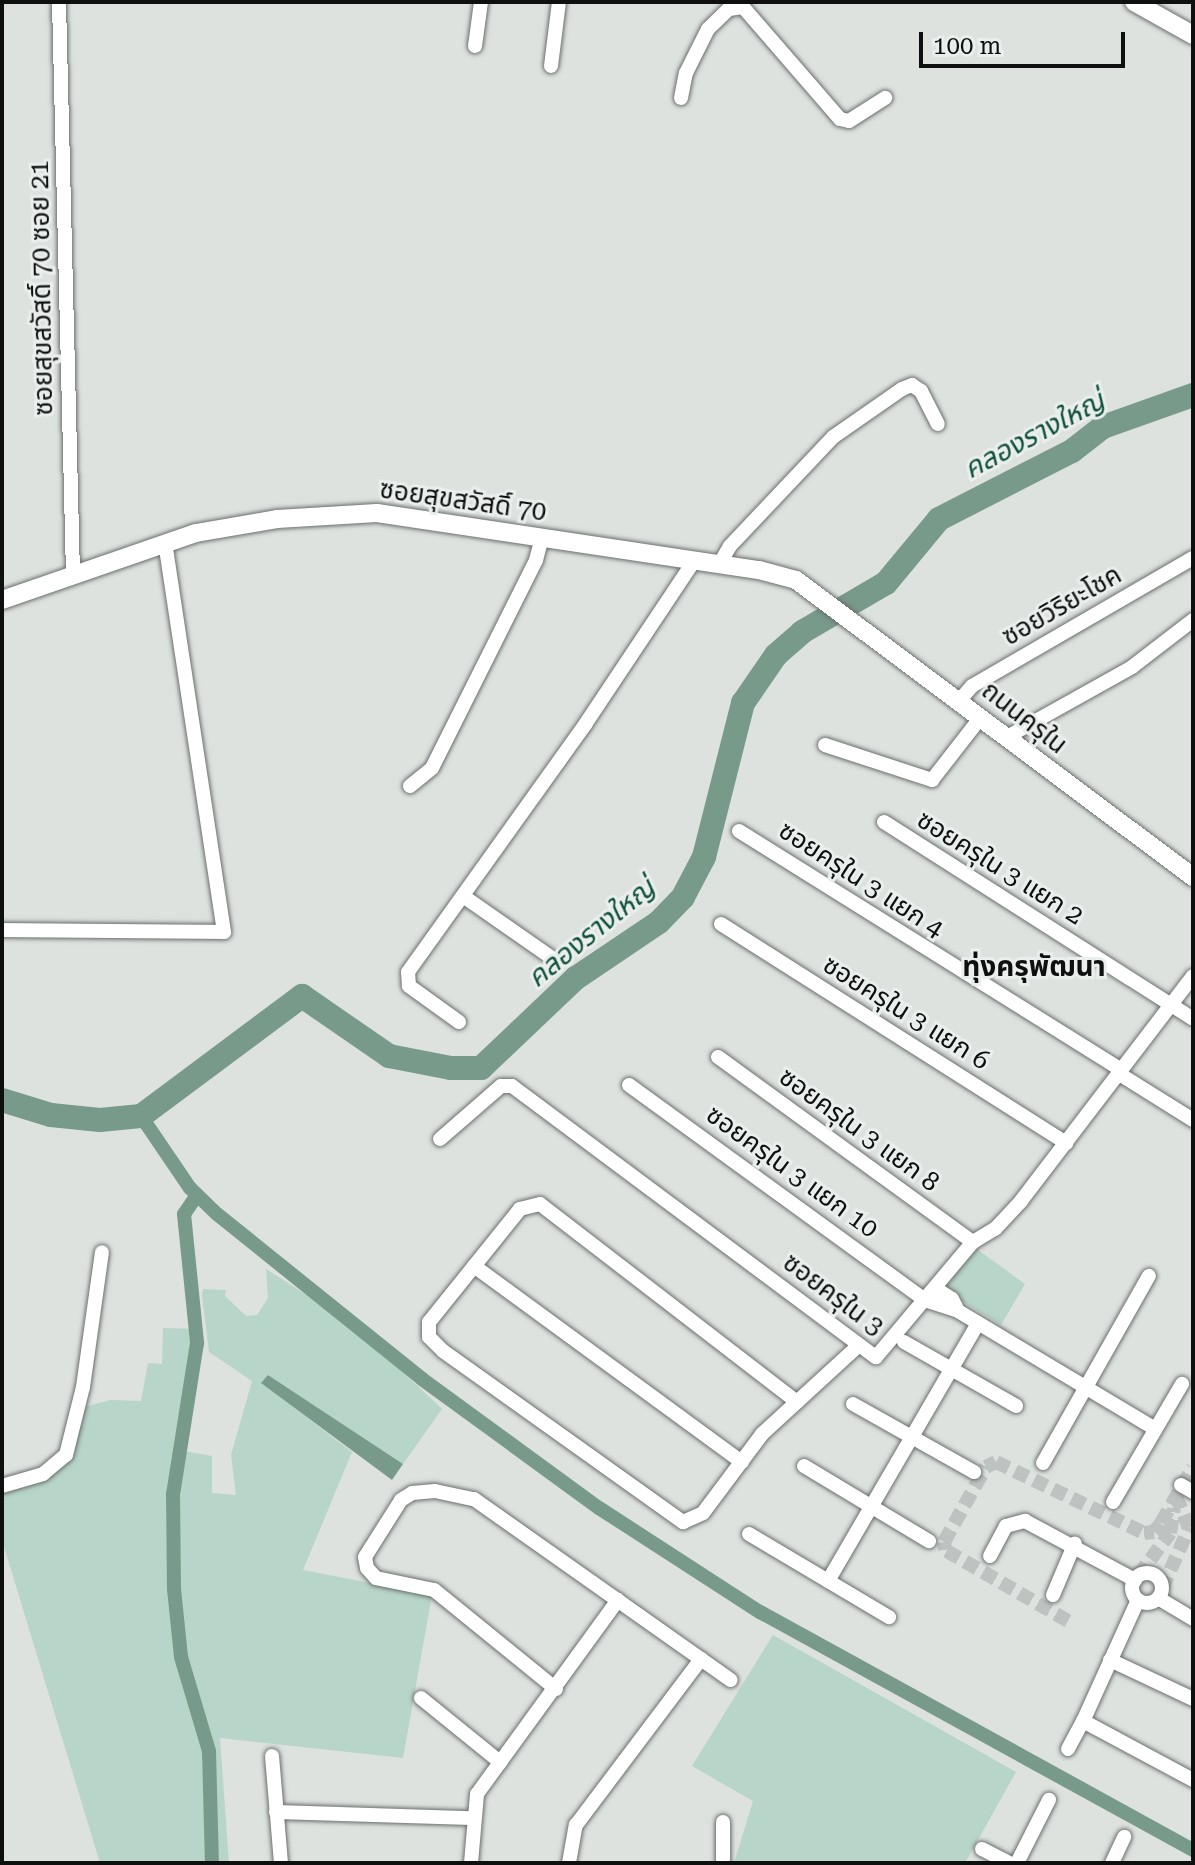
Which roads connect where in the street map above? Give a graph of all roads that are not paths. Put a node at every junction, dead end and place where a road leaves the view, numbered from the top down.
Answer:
1 (59, 2) edge
2 (481, 2) edge
3 (559, 2) edge
4 (1134, 2) edge
5 (1193, 35) edge
6 (475, 46) dead end
7 (551, 66) dead end
8 (681, 98) dead end
9 (885, 98) dead end
10 (938, 424) dead end
11 (542, 538) junction
12 (165, 543) junction
13 (1193, 558) edge
14 (694, 561) junction
15 (719, 565) junction
16 (73, 573) junction
17 (2, 600) edge
18 (823, 600) joint
19 (1193, 620) edge
20 (959, 701) junction
21 (981, 717) junction
22 (1007, 737) junction
23 (825, 745) dead end
24 (410, 786) dead end
25 (884, 822) dead end
26 (739, 831) dead end
27 (1193, 877) edge
28 (463, 896) junction
29 (721, 924) dead end
30 (2, 930) edge
31 (552, 958) dead end
32 (1193, 976) edge
33 (1172, 1005) junction
34 (1193, 1019) edge
35 (459, 1022) dead end
36 (718, 1057) dead end
37 (1120, 1072) junction
38 (629, 1085) dead end
39 (1193, 1120) edge
40 (440, 1139) dead end
41 (1066, 1143) junction
42 (973, 1242) junction
43 (102, 1252) dead end
44 (474, 1266) junction
45 (1149, 1276) dead end
46 (930, 1294) junction
47 (978, 1323) junction
48 (904, 1342) dead end
49 (858, 1346) junction
50 (950, 1369) junction
51 (1182, 1384) dead end
52 (1086, 1388) junction
53 (797, 1402) junction
54 (853, 1404) dead end
55 (1016, 1406) dead end
56 (1155, 1429) junction
57 (911, 1436) junction
58 (742, 1462) junction
59 (1043, 1463) dead end
60 (804, 1466) dead end
61 (974, 1472) dead end
62 (2, 1486) edge
63 (1113, 1502) dead end
64 (870, 1507) junction
65 (749, 1534) dead end
66 (929, 1541) dead end
67 (1075, 1543) junction
68 (990, 1556) dead end
69 (1135, 1580) junction
70 (828, 1581) junction
71 (1053, 1595) dead end
72 (1158, 1598) junction
73 (618, 1600) junction
74 (1138, 1600) junction
75 (889, 1617) dead end
76 (1193, 1619) edge
77 (701, 1659) junction
78 (1110, 1660) junction
79 (731, 1680) dead end
80 (556, 1689) junction
81 (421, 1698) dead end
82 (1193, 1699) edge
83 (1083, 1721) junction
84 (1068, 1749) dead end
85 (272, 1756) dead end
86 (500, 1762) junction
87 (1193, 1780) edge
88 (1049, 1800) dead end
89 (276, 1812) junction
90 (472, 1818) junction
91 (723, 1822) dead end
92 (1124, 1837) dead end
93 (982, 1849) dead end
94 (281, 1863) edge
95 (471, 1863) edge
96 (569, 1863) edge
97 (723, 1863) edge
98 (1009, 1863) edge
99 (1017, 1863) edge
100 (1112, 1863) edge

1 - 16 street, ซอยสุขสวัสดิ์ 70 ซอย 21
2 - 6 street
3 - 7 street
4 - 5 street
8 - 9 street
10 - 15 street
11 - 12 street, ซอยสุขสวัสดิ์ 70
11 - 14 street, ซอยสุขสวัสดิ์ 70
11 - 24 street
12 - 16 street, ซอยสุขสวัสดิ์ 70
12 - 30 street
13 - 20 street, ซอยวิริยะโชค
14 - 15 street, ซอยสุขสวัสดิ์ 70
14 - 28 street
15 - 18 street, ซอยสุขสวัสดิ์ 70
16 - 17 street, ซอยสุขสวัสดิ์ 70
18 - 20 street, ถนนครุใน
19 - 22 street
20 - 21 street, ถนนครุใน
21 - 22 street, ถนนครุใน
21 - 23 street
22 - 27 street, ถนนครุใน
25 - 33 street, ซอยครุใน 3 แยก 2
26 - 37 street, ซอยครุใน 3 แยก 4
28 - 31 street
28 - 35 street
29 - 41 street, ซอยครุใน 3 แยก 6
32 - 33 street, ซอยครุใน 3
33 - 34 street, ซอยครุใน 3 แยก 2
33 - 37 street, ซอยครุใน 3
36 - 42 street, ซอยครุใน 3 แยก 8
37 - 39 street, ซอยครุใน 3 แยก 4
37 - 41 street, ซอยครุใน 3
38 - 46 street, ซอยครุใน 3 แยก 10
40 - 49 street, ซอยครุใน 3
41 - 42 street, ซอยครุใน 3
42 - 46 street, ซอยครุใน 3
43 - 62 street
44 - 53 street
44 - 58 street
44 - 58 street
45 - 52 street
46 - 47 street, ซอยครุใน 3 แยก 10
46 - 49 street, ซอยครุใน 3
47 - 50 street
47 - 52 street, ซอยครุใน 3 แยก 10
48 - 50 street
49 - 53 street
50 - 55 street
50 - 57 street
51 - 56 street
52 - 56 street, ซอยครุใน 3 แยก 10
52 - 59 street
53 - 58 street
54 - 57 street
56 - 63 street
57 - 61 street
57 - 64 street
60 - 64 street
64 - 66 street
64 - 70 street
65 - 70 street
67 - 68 street
67 - 69 street
67 - 71 street
69 - 72 street
69 - 74 street
70 - 75 street
72 - 74 street
72 - 76 street
73 - 77 street
73 - 80 street
73 - 80 street
74 - 78 street
77 - 79 street
77 - 96 street
78 - 82 street
78 - 83 street
80 - 86 street
81 - 86 street
83 - 84 street
83 - 87 street
85 - 89 street
86 - 90 street
88 - 99 street
89 - 90 street
89 - 94 street
90 - 95 street
91 - 97 street
92 - 100 street
93 - 98 street

